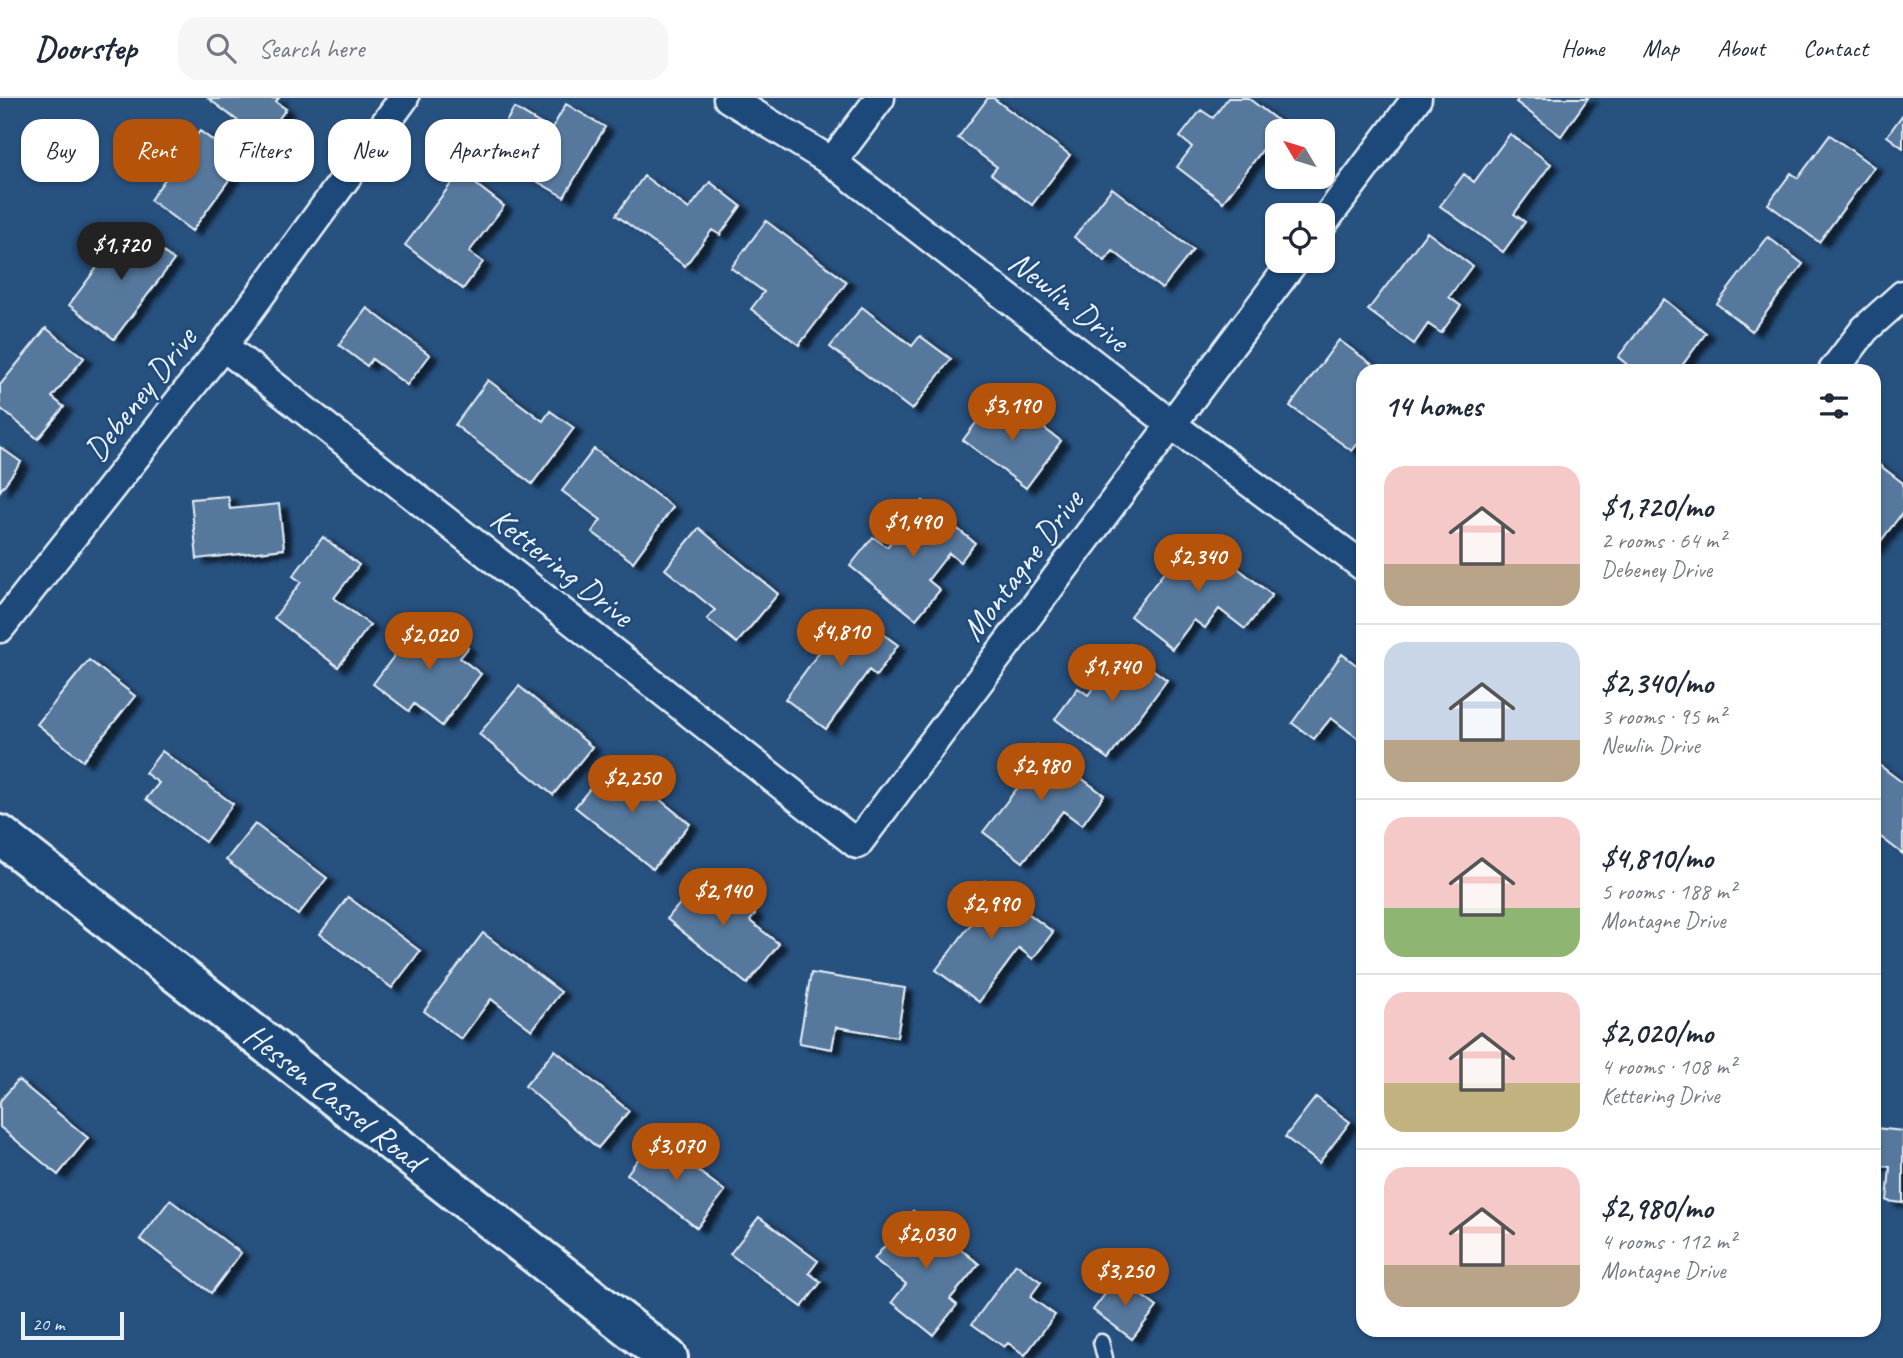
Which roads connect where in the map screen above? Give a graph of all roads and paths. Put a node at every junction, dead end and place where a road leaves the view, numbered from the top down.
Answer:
1 (404, 98) edge
2 (728, 98) edge
3 (880, 98) edge
4 (1417, 98) edge
5 (832, 162) junction
6 (1335, 207) edge
7 (1285, 273) edge
8 (1903, 295) edge
9 (223, 346) junction
10 (1838, 364) edge
11 (1171, 424) junction
12 (1356, 561) edge
13 (0, 628) edge
14 (0, 835) edge
15 (857, 844) joint
16 (1101, 1342) dead end
17 (668, 1358) edge
18 (1105, 1358) edge

1 - 9 street, Debeney Drive
2 - 5 street, Newlin Drive
3 - 5 street
4 - 6 street
5 - 11 street, Newlin Drive
7 - 11 street, Montagne Drive
8 - 10 street
9 - 13 street, Debeney Drive
9 - 15 street, Kettering Drive
11 - 12 street, Newlin Drive
11 - 15 street, Montagne Drive
14 - 17 main road, Hessen Cassel Road
16 - 18 lane

